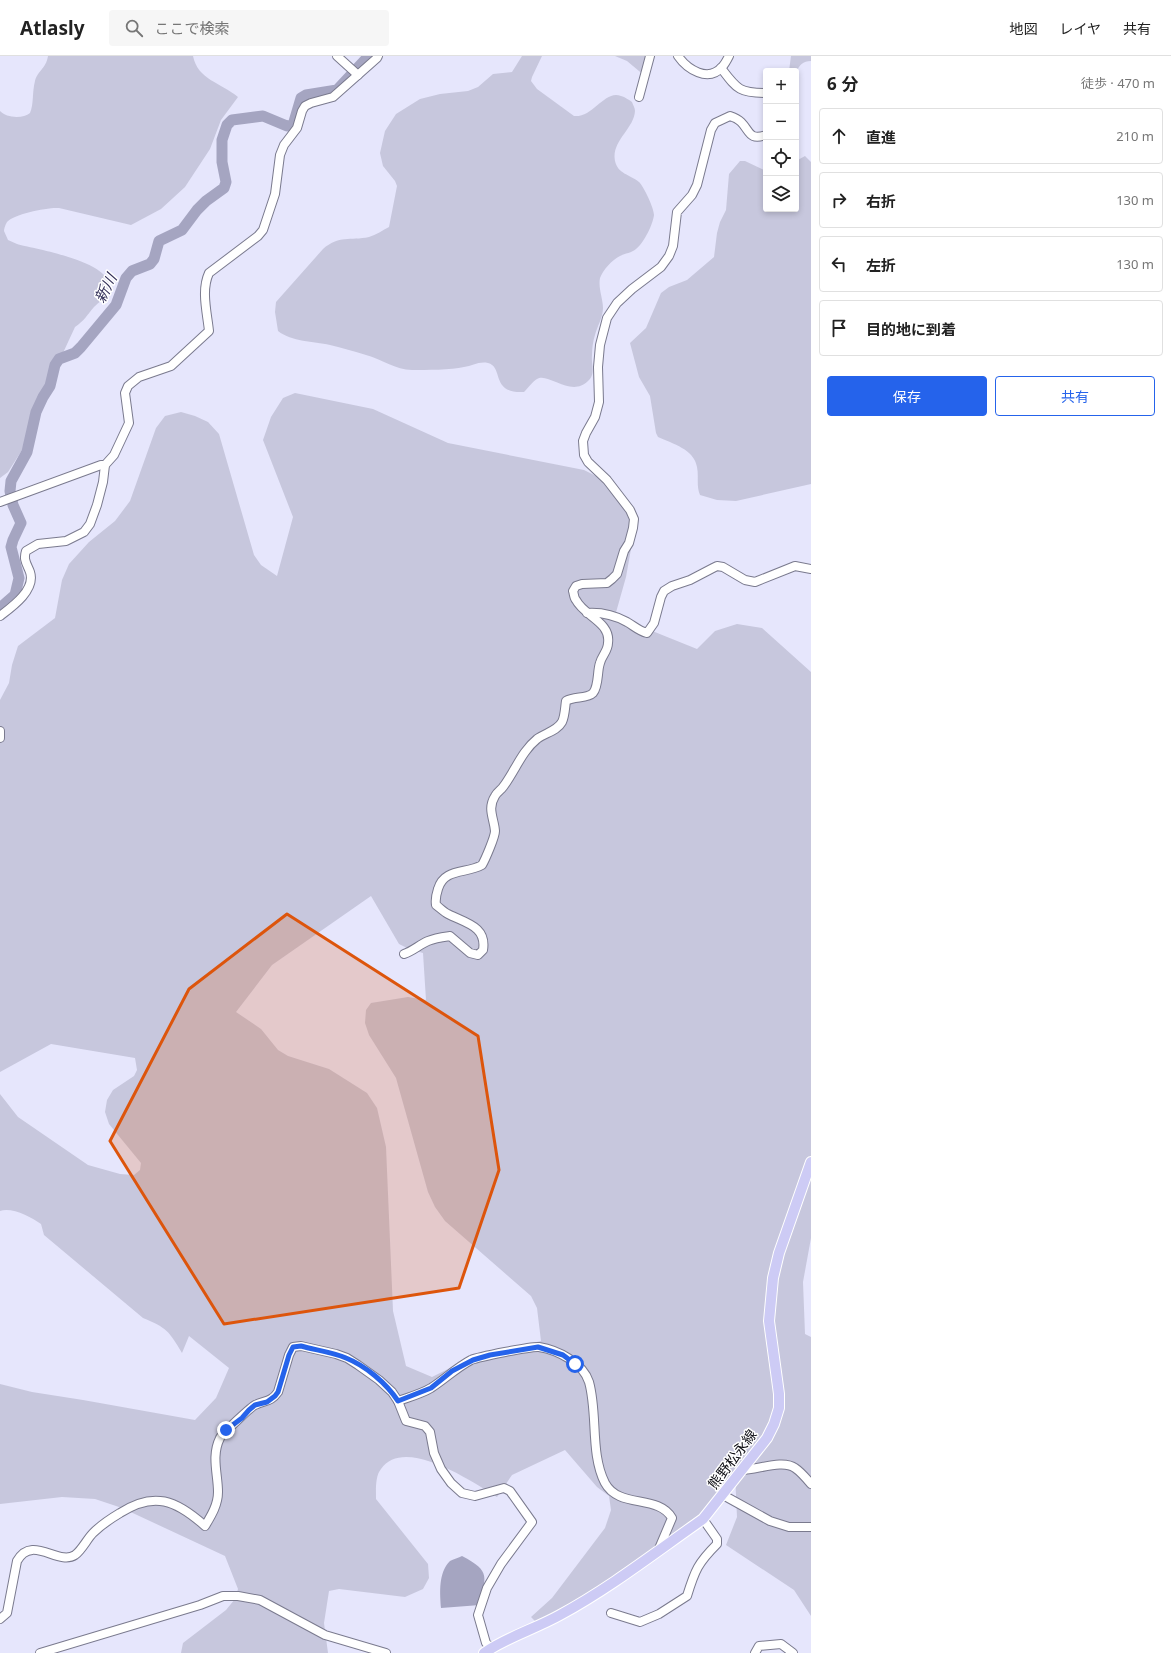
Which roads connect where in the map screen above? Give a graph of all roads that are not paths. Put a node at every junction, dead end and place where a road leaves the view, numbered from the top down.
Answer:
1 (337, 56) edge
2 (378, 56) edge
3 (650, 56) edge
4 (678, 56) edge
5 (729, 56) edge
6 (721, 68) junction
7 (355, 73) junction
8 (763, 93) edge
9 (639, 97) dead end
10 (763, 136) edge
11 (105, 465) junction
12 (7, 499) edge
13 (811, 569) edge
14 (587, 614) junction
15 (0, 616) edge
16 (0, 732) edge
17 (0, 738) edge
18 (404, 954) dead end
19 (811, 1162) edge
20 (398, 1401) junction
21 (742, 1470) junction
22 (811, 1484) edge
23 (723, 1495) junction
24 (703, 1519) junction
25 (811, 1528) edge
26 (658, 1551) junction
27 (611, 1613) dead end
28 (0, 1619) edge
29 (488, 1650) edge
30 (40, 1653) edge
31 (386, 1653) edge
32 (755, 1653) edge
33 (794, 1653) edge

1 - 7 street
2 - 7 street
3 - 9 street
4 - 6 street
5 - 6 street
6 - 8 street
7 - 11 street
10 - 14 street
11 - 12 street
11 - 15 street
13 - 14 street
14 - 18 street
16 - 17 street
19 - 21 main road, 熊野松永線
20 - 26 street
20 - 28 street
20 - 29 street
21 - 22 street
21 - 23 main road, 熊野松永線
23 - 24 main road, 熊野松永線
23 - 25 street
24 - 26 main road, 熊野松永線
24 - 27 street
26 - 29 main road, 熊野松永線
30 - 31 street
32 - 33 street

